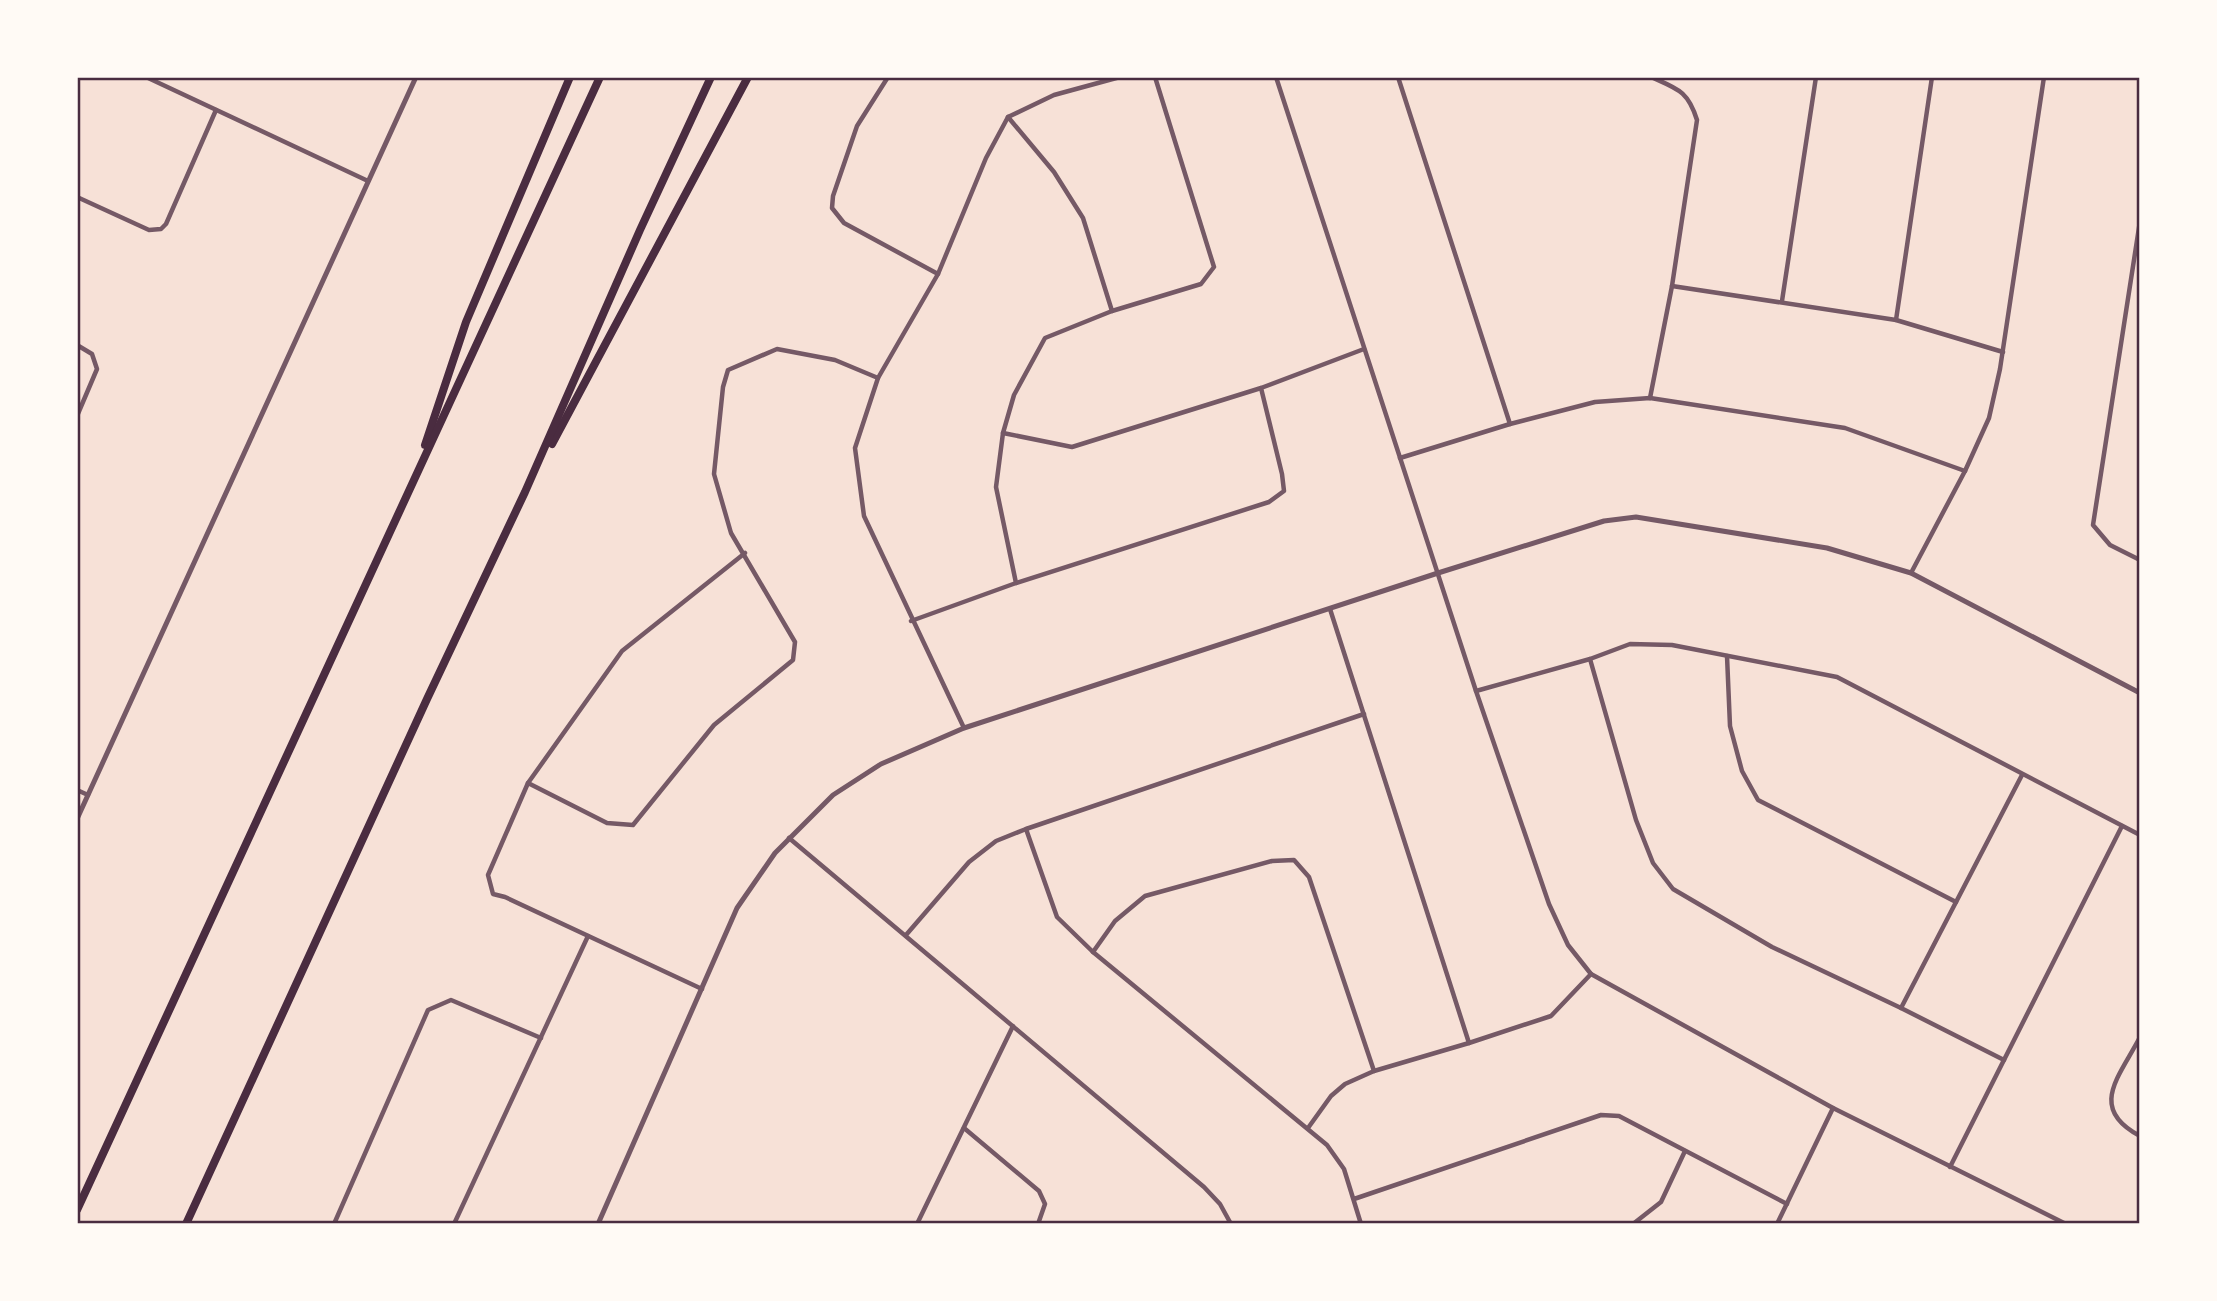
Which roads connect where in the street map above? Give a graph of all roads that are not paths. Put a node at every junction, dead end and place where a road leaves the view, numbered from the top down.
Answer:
1 (146, 77) edge
2 (416, 77) edge
3 (570, 77) edge
4 (600, 77) edge
5 (711, 77) edge
6 (747, 77) edge
7 (888, 77) edge
8 (1120, 77) edge
9 (1155, 77) edge
10 (1276, 77) edge
11 (1398, 77) edge
12 (1651, 77) edge
13 (1816, 77) edge
14 (1932, 77) edge
15 (2044, 77) edge
16 (216, 110) junction
17 (1008, 117) junction
18 (368, 181) junction
19 (77, 197) edge
20 (2140, 220) edge
21 (938, 274) junction
22 (1672, 286) junction
23 (1782, 301) junction
24 (1112, 311) junction
25 (1896, 320) junction
26 (77, 345) edge
27 (1364, 349) junction
28 (2003, 352) junction
29 (878, 378) junction
30 (1261, 388) junction
31 (1650, 398) junction
32 (77, 416) edge
33 (1510, 424) junction
34 (1003, 433) junction
35 (1400, 458) junction
36 (1965, 471) junction
37 (412, 485) junction
38 (525, 492) junction
39 (745, 553) junction
40 (2140, 560) edge
41 (1438, 573) junction
42 (1911, 573) junction
43 (1016, 583) junction
44 (1330, 608) junction
45 (911, 621) junction
46 (1727, 656) junction
47 (1591, 659) junction
48 (1476, 691) junction
49 (2140, 692) edge
50 (1364, 714) junction
51 (964, 728) junction
52 (2022, 775) junction
53 (528, 783) junction
54 (77, 790) edge
55 (88, 795) junction
56 (77, 819) edge
57 (2122, 826) junction
58 (1026, 828) junction
59 (2140, 835) edge
60 (788, 838) junction
61 (1956, 902) junction
62 (906, 935) junction
63 (588, 936) junction
64 (1093, 952) junction
65 (1591, 974) junction
66 (702, 989) junction
67 (1901, 1007) junction
68 (1013, 1026) junction
69 (2140, 1037) edge
70 (541, 1038) junction
71 (1469, 1043) junction
72 (2004, 1060) junction
73 (1374, 1071) junction
74 (1832, 1108) junction
75 (964, 1128) junction
76 (1308, 1128) junction
77 (2140, 1136) edge
78 (1685, 1151) junction
79 (1950, 1167) junction
80 (1354, 1199) junction
81 (1787, 1204) junction
82 (77, 1210) edge
83 (186, 1224) edge
84 (334, 1224) edge
85 (454, 1224) edge
86 (597, 1224) edge
87 (917, 1224) edge
88 (1038, 1224) edge
89 (1231, 1224) edge
90 (1361, 1224) edge
91 (1633, 1224) edge
92 (1776, 1224) edge
93 (2066, 1224) edge

1 - 16 street
2 - 18 street
3 - 37 highway
4 - 37 highway
5 - 38 highway
6 - 38 highway
7 - 21 street
8 - 17 street
9 - 24 street
10 - 27 street
11 - 33 street
12 - 22 street
13 - 23 street
14 - 25 street
15 - 28 street
16 - 18 street
16 - 19 street
17 - 21 street
17 - 24 street
18 - 55 street
20 - 40 street
21 - 29 street
22 - 23 street
22 - 31 street
23 - 25 street
24 - 34 street
25 - 28 street
26 - 32 street
27 - 30 street
27 - 35 street
28 - 36 street
29 - 39 street
29 - 45 street
30 - 34 street
30 - 43 street
31 - 33 street
31 - 36 street
33 - 35 street
34 - 43 street
35 - 41 street
36 - 42 street
37 - 82 highway
38 - 83 highway
39 - 53 street
39 - 53 street
41 - 42 street
41 - 44 street
41 - 48 street
42 - 49 street
43 - 45 street
44 - 50 street
44 - 51 street
45 - 51 street
46 - 47 street
46 - 52 street
46 - 61 street
47 - 48 street
47 - 67 street
48 - 65 street
50 - 58 street
50 - 71 street
51 - 60 street
52 - 57 street
52 - 61 street
53 - 63 street
54 - 55 street
55 - 56 street
57 - 59 street
57 - 72 street
58 - 62 street
58 - 64 street
60 - 62 street
60 - 66 street
61 - 67 street
62 - 68 street
63 - 66 street
63 - 70 street
64 - 73 street
64 - 76 street
65 - 71 street
65 - 74 street
66 - 86 street
67 - 72 street
68 - 75 street
68 - 89 street
69 - 77 street
70 - 84 street
70 - 85 street
71 - 73 street
72 - 79 street
73 - 76 street
74 - 79 street
74 - 81 street
75 - 87 street
75 - 88 street
76 - 80 street
78 - 80 street
78 - 81 street
78 - 91 street
79 - 93 street
80 - 90 street
81 - 92 street

